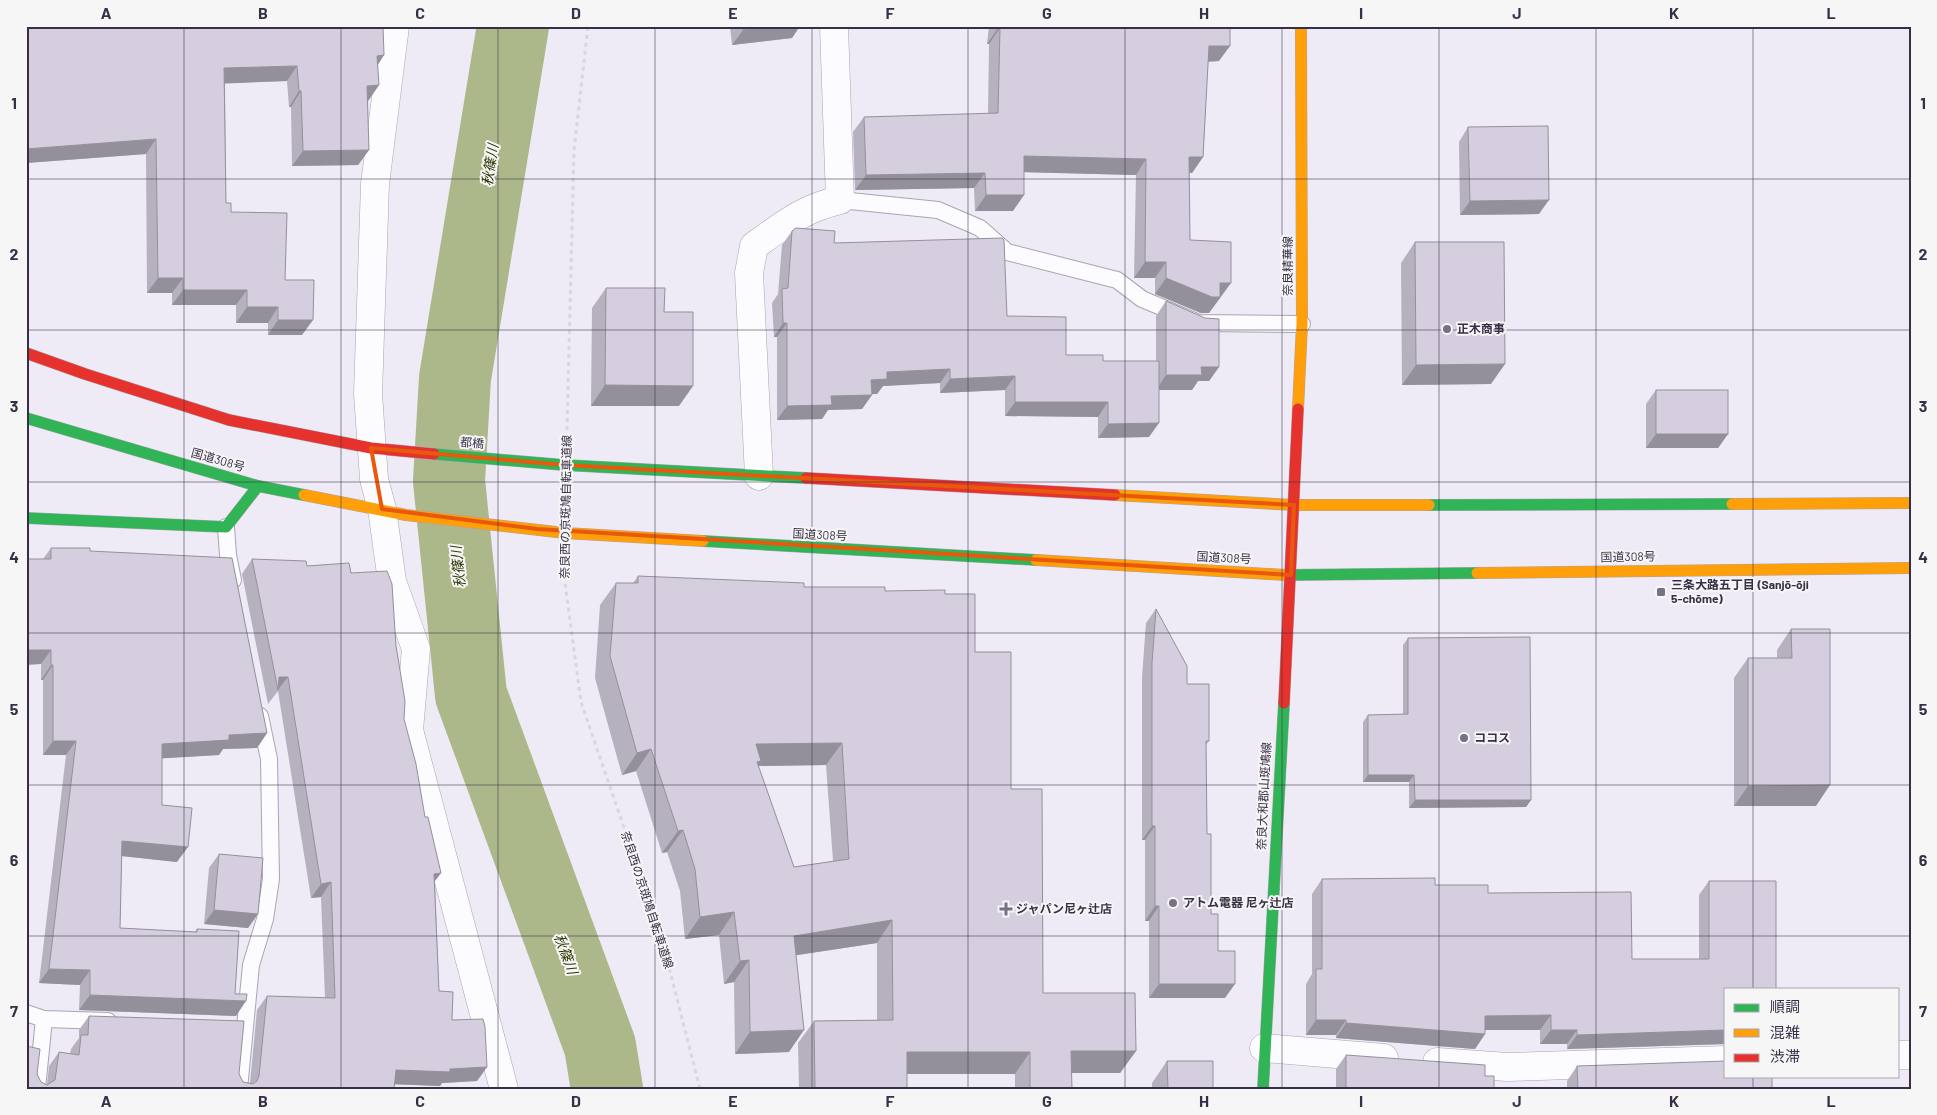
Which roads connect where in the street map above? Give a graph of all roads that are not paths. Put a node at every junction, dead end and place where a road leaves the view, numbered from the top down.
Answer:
1 (396, 26) edge
2 (834, 26) edge
3 (1301, 26) edge
4 (840, 200) junction
5 (1302, 324) junction
6 (26, 353) edge
7 (26, 418) edge
8 (382, 449) junction
9 (759, 476) junction
10 (258, 486) junction
11 (1911, 503) edge
12 (1294, 505) junction
13 (394, 512) junction
14 (26, 518) edge
15 (226, 527) junction
16 (1911, 568) edge
17 (1291, 575) junction
18 (235, 592) edge
19 (258, 703) edge
20 (26, 1013) edge
21 (44, 1019) junction
22 (121, 1022) edge
23 (226, 1026) edge
24 (245, 1026) junction
25 (1264, 1048) junction
26 (1724, 1060) edge
27 (1506, 1078) edge
28 (37, 1089) edge
29 (239, 1089) edge
30 (504, 1089) edge
31 (1264, 1089) edge

1 - 8 street
2 - 4 street
3 - 5 main road, 奈良精華線
4 - 5 lane
4 - 9 street
5 - 12 main road, 奈良精華線
6 - 8 main road
7 - 10 main road, 国道308号
8 - 9 main road, 都橋
8 - 13 street
9 - 12 main road
10 - 13 main road, 国道308号
10 - 15 main road
11 - 12 main road
12 - 17 main road, 奈良大和郡山斑鳩線
13 - 17 main road, 国道308号
13 - 30 street
14 - 15 main road
15 - 18 lane
16 - 17 main road, 国道308号
17 - 25 main road, 奈良大和郡山斑鳩線
19 - 24 lane
20 - 21 lane
21 - 22 lane
21 - 28 lane
23 - 24 lane
24 - 29 lane
25 - 27 street
25 - 31 main road, 奈良大和郡山斑鳩線
26 - 27 street

